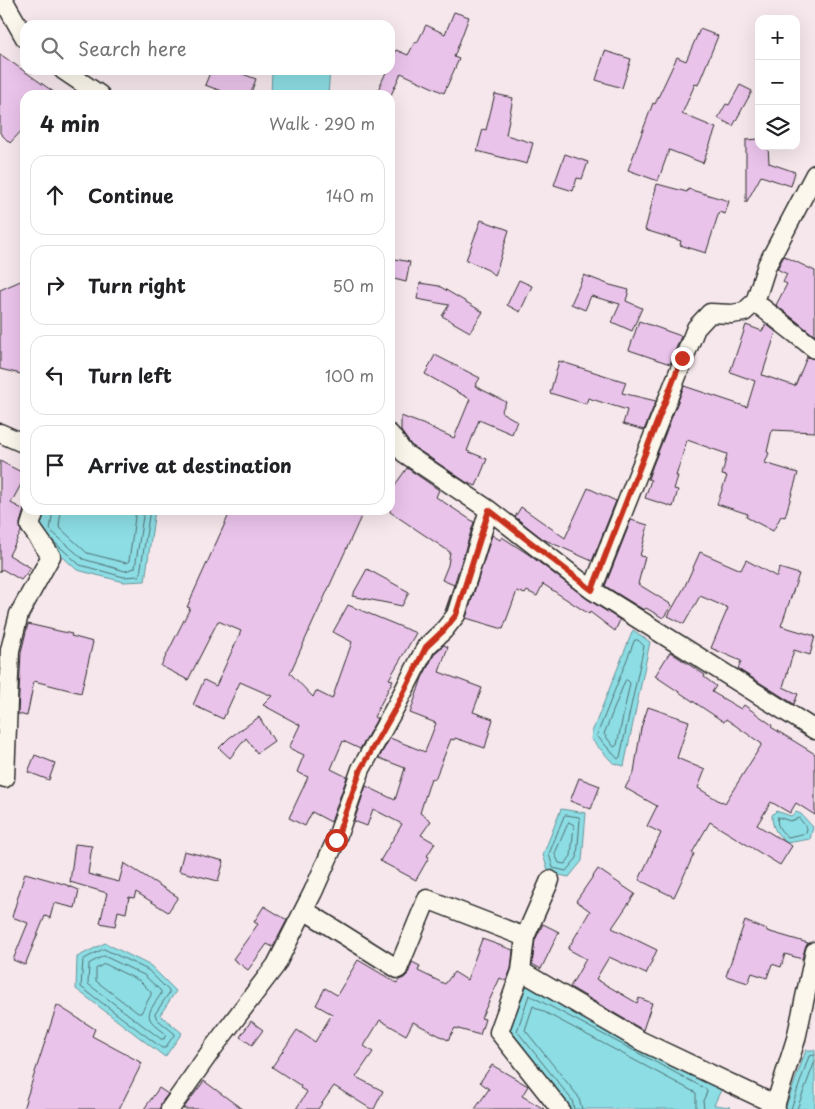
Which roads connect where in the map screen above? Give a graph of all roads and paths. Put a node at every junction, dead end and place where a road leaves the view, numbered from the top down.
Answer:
1 (3, 0) edge
2 (20, 29) edge
3 (70, 75) edge
4 (93, 90) edge
5 (815, 174) edge
6 (754, 302) junction
7 (815, 350) edge
8 (0, 434) edge
9 (395, 441) edge
10 (20, 442) edge
11 (489, 510) junction
12 (33, 515) edge
13 (592, 590) junction
14 (815, 730) edge
15 (0, 776) edge
16 (550, 880) dead end
17 (304, 910) junction
18 (525, 937) junction
19 (815, 951) edge
20 (521, 971) junction
21 (775, 1107) edge
22 (170, 1109) edge
23 (560, 1109) edge

1 - 2 street
3 - 4 street
5 - 6 street
6 - 7 street
6 - 13 street
8 - 10 street
9 - 11 street
11 - 13 street
11 - 17 street
12 - 15 street
13 - 14 street
16 - 18 street
17 - 18 street
17 - 22 street
18 - 20 street
19 - 21 street
20 - 21 street
20 - 23 street

